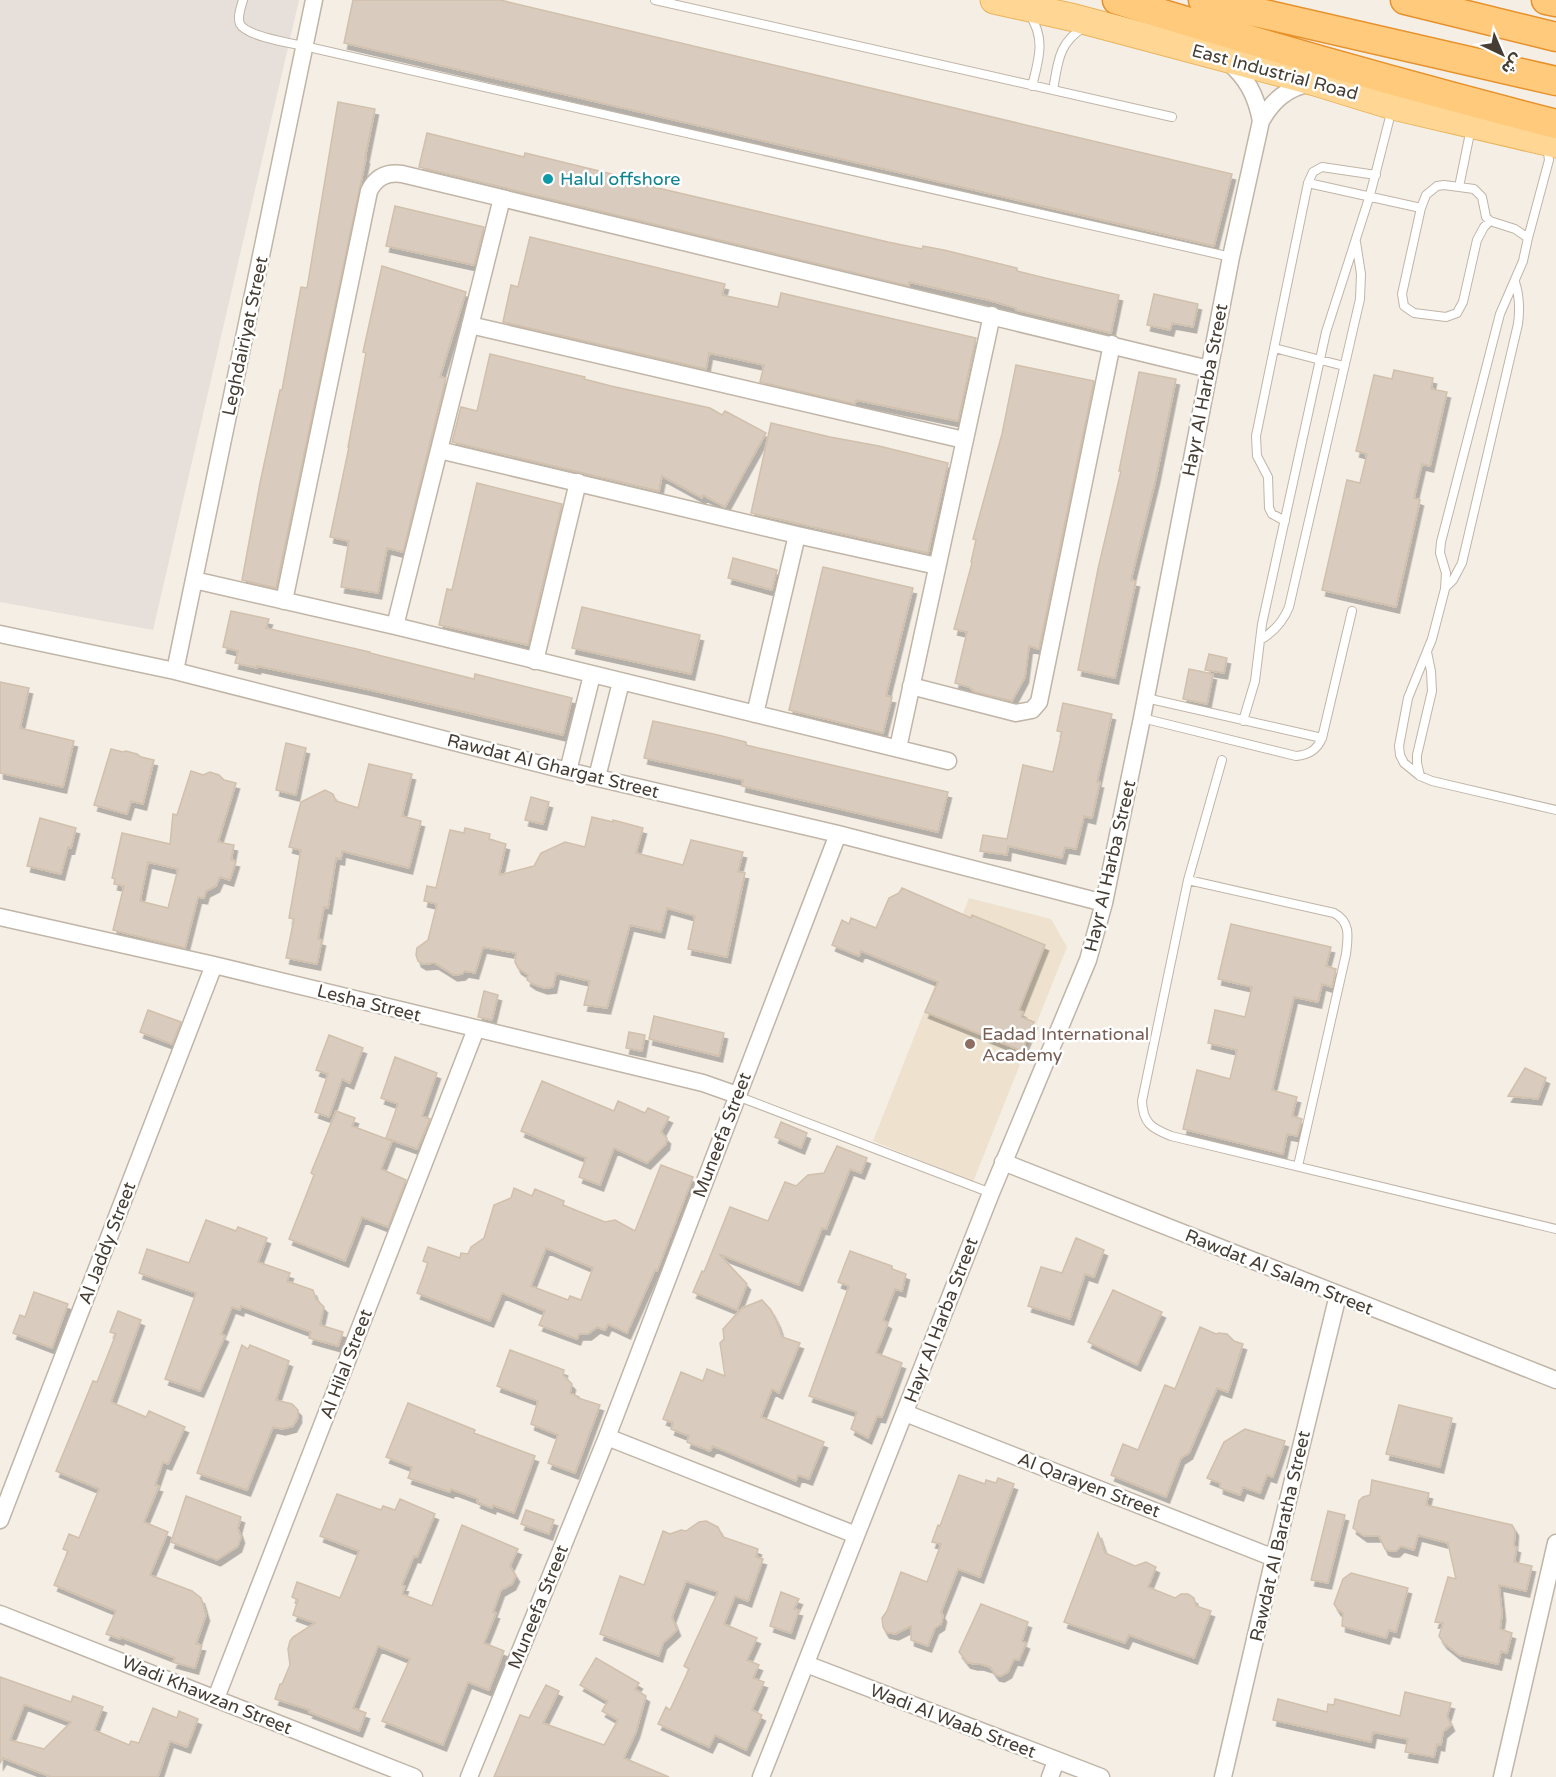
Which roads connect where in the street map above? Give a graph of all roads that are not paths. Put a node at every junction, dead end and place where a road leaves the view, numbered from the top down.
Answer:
1 (243, 0) edge
2 (314, 0) edge
3 (655, 0) edge
4 (994, 0) edge
5 (1117, 0) edge
6 (1203, 0) edge
7 (1405, 0) edge
8 (1546, 0) edge
9 (1556, 2) edge
10 (1023, 7) junction
11 (1094, 24) junction
12 (1556, 36) edge
13 (304, 46) junction
14 (1224, 58) junction
15 (1556, 81) edge
16 (1315, 82) junction
17 (1032, 86) junction
18 (1053, 90) junction
19 (1393, 106) junction
20 (1172, 117) dead end
21 (1261, 121) junction
22 (1472, 124) junction
23 (1553, 137) edge
24 (1376, 175) junction
25 (1308, 183) junction
26 (1459, 187) junction
27 (1370, 195) junction
28 (502, 198) junction
29 (1421, 208) junction
30 (1490, 221) junction
31 (1528, 238) junction
32 (1355, 241) junction
33 (1231, 257) junction
34 (1515, 282) junction
35 (992, 315) junction
36 (470, 325) junction
37 (1112, 345) junction
38 (1274, 348) junction
39 (1320, 359) junction
40 (1344, 366) junction
41 (1209, 369) junction
42 (964, 440) junction
43 (439, 450) junction
44 (578, 482) junction
45 (1285, 521) junction
46 (797, 535) junction
47 (937, 566) junction
48 (194, 580) junction
49 (1445, 589) junction
50 (284, 601) junction
51 (1352, 611) dead end
52 (395, 626) junction
53 (0, 633) edge
54 (1260, 640) junction
55 (1427, 652) junction
56 (535, 661) junction
57 (175, 671) junction
58 (592, 675) junction
59 (621, 682) junction
60 (911, 686) junction
61 (1146, 698) junction
62 (754, 714) junction
63 (1142, 718) junction
64 (1243, 722) junction
65 (1322, 738) junction
66 (898, 748) junction
67 (1222, 760) dead end
68 (948, 761) dead end
69 (568, 771) junction
70 (1420, 776) junction
71 (597, 777) junction
72 (1556, 810) edge
73 (838, 834) junction
74 (1188, 880) junction
75 (1104, 903) junction
76 (0, 917) edge
77 (214, 965) junction
78 (476, 1029) junction
79 (737, 1095) junction
80 (1003, 1162) junction
81 (1298, 1166) junction
82 (990, 1194) junction
83 (1556, 1229) edge
84 (1338, 1295) junction
85 (1556, 1380) edge
86 (904, 1413) junction
87 (607, 1437) junction
88 (1, 1514) edge
89 (856, 1535) junction
90 (1556, 1543) edge
91 (1274, 1558) junction
92 (0, 1614) edge
93 (806, 1664) junction
94 (216, 1698) junction
95 (1056, 1761) junction
96 (414, 1777) edge
97 (469, 1777) edge
98 (761, 1777) edge
99 (1050, 1777) edge
100 (1101, 1777) edge
101 (1223, 1777) edge
102 (1502, 1777) edge

1 - 13 lane
2 - 13 street, Leghdairiyat Street
3 - 17 lane
4 - 10 main road, East Industrial Road
5 - 23 highway
6 - 15 highway
7 - 12 highway
8 - 9 highway
10 - 11 main road, East Industrial Road
10 - 17 lane
11 - 14 main road, East Industrial Road
11 - 18 lane
13 - 33 lane
13 - 48 street, Leghdairiyat Street
14 - 16 main road, East Industrial Road
14 - 21 street, Hayr Al Harba Street
16 - 19 main road, East Industrial Road
16 - 21 street, Hayr Al Harba Street
17 - 18 lane
18 - 20 lane
19 - 22 main road, East Industrial Road
19 - 24 lane
21 - 33 street, Hayr Al Harba Street
22 - 23 main road, East Industrial Road
22 - 26 lane
23 - 31 lane
24 - 25 lane
24 - 27 lane
25 - 27 lane
25 - 38 lane
26 - 29 lane
26 - 30 lane
27 - 29 lane
27 - 32 lane
28 - 35 street
28 - 36 street
28 - 50 street
29 - 30 lane
30 - 31 lane
31 - 34 lane
32 - 39 lane
32 - 40 lane
33 - 41 street, Hayr Al Harba Street
34 - 49 lane
34 - 49 lane
35 - 37 street
35 - 42 street
36 - 42 street
36 - 43 street
37 - 41 street
37 - 60 street
38 - 39 lane
38 - 45 lane
39 - 40 lane
39 - 45 lane
40 - 54 lane
41 - 61 street, Hayr Al Harba Street
42 - 47 street
43 - 44 street
43 - 52 street
44 - 46 street
44 - 56 street
45 - 54 lane
46 - 47 street
46 - 62 street
47 - 60 street
48 - 50 street
48 - 57 street, Leghdairiyat Street
49 - 55 lane
50 - 52 street
51 - 65 lane
52 - 56 street
53 - 57 street, Rawdat Al Ghargat Street
54 - 64 lane
55 - 70 lane
55 - 70 lane
56 - 58 street
57 - 69 street, Rawdat Al Ghargat Street
58 - 59 street
58 - 69 street
59 - 62 street
59 - 71 street
60 - 66 street
61 - 63 street, Hayr Al Harba Street
61 - 64 lane
62 - 66 street
63 - 65 lane
63 - 75 street, Hayr Al Harba Street
64 - 65 lane
66 - 68 street
67 - 74 lane
69 - 71 street, Rawdat Al Ghargat Street
70 - 72 lane
71 - 73 street, Rawdat Al Ghargat Street
73 - 75 street, Rawdat Al Ghargat Street
73 - 79 street, Muneefa Street
74 - 81 lane
74 - 81 lane
75 - 80 street, Hayr Al Harba Street
76 - 77 street, Lesha Street
77 - 78 street, Lesha Street
77 - 88 street, Al Jaddy Street
78 - 79 street, Lesha Street
78 - 94 street, Al Hilal Street
79 - 82 lane
79 - 87 street, Muneefa Street
80 - 82 street, Hayr Al Harba Street
80 - 84 street, Rawdat Al Salam Street
81 - 83 lane
82 - 86 street, Hayr Al Harba Street
84 - 85 street, Rawdat Al Salam Street
84 - 91 street, Rawdat Al Baratha Street
86 - 89 street, Hayr Al Harba Street
86 - 91 street, Al Qarayen Street
87 - 89 street
87 - 97 street, Muneefa Street
89 - 93 street, Hayr Al Harba Street
90 - 102 street
91 - 101 street, Rawdat Al Baratha Street
92 - 94 street, Wadi Khawzan Street
93 - 95 street, Wadi Al Waab Street
93 - 98 street, Hayr Al Harba Street
94 - 96 street, Wadi Khawzan Street
95 - 99 street
95 - 100 street, Wadi Al Waab Street

